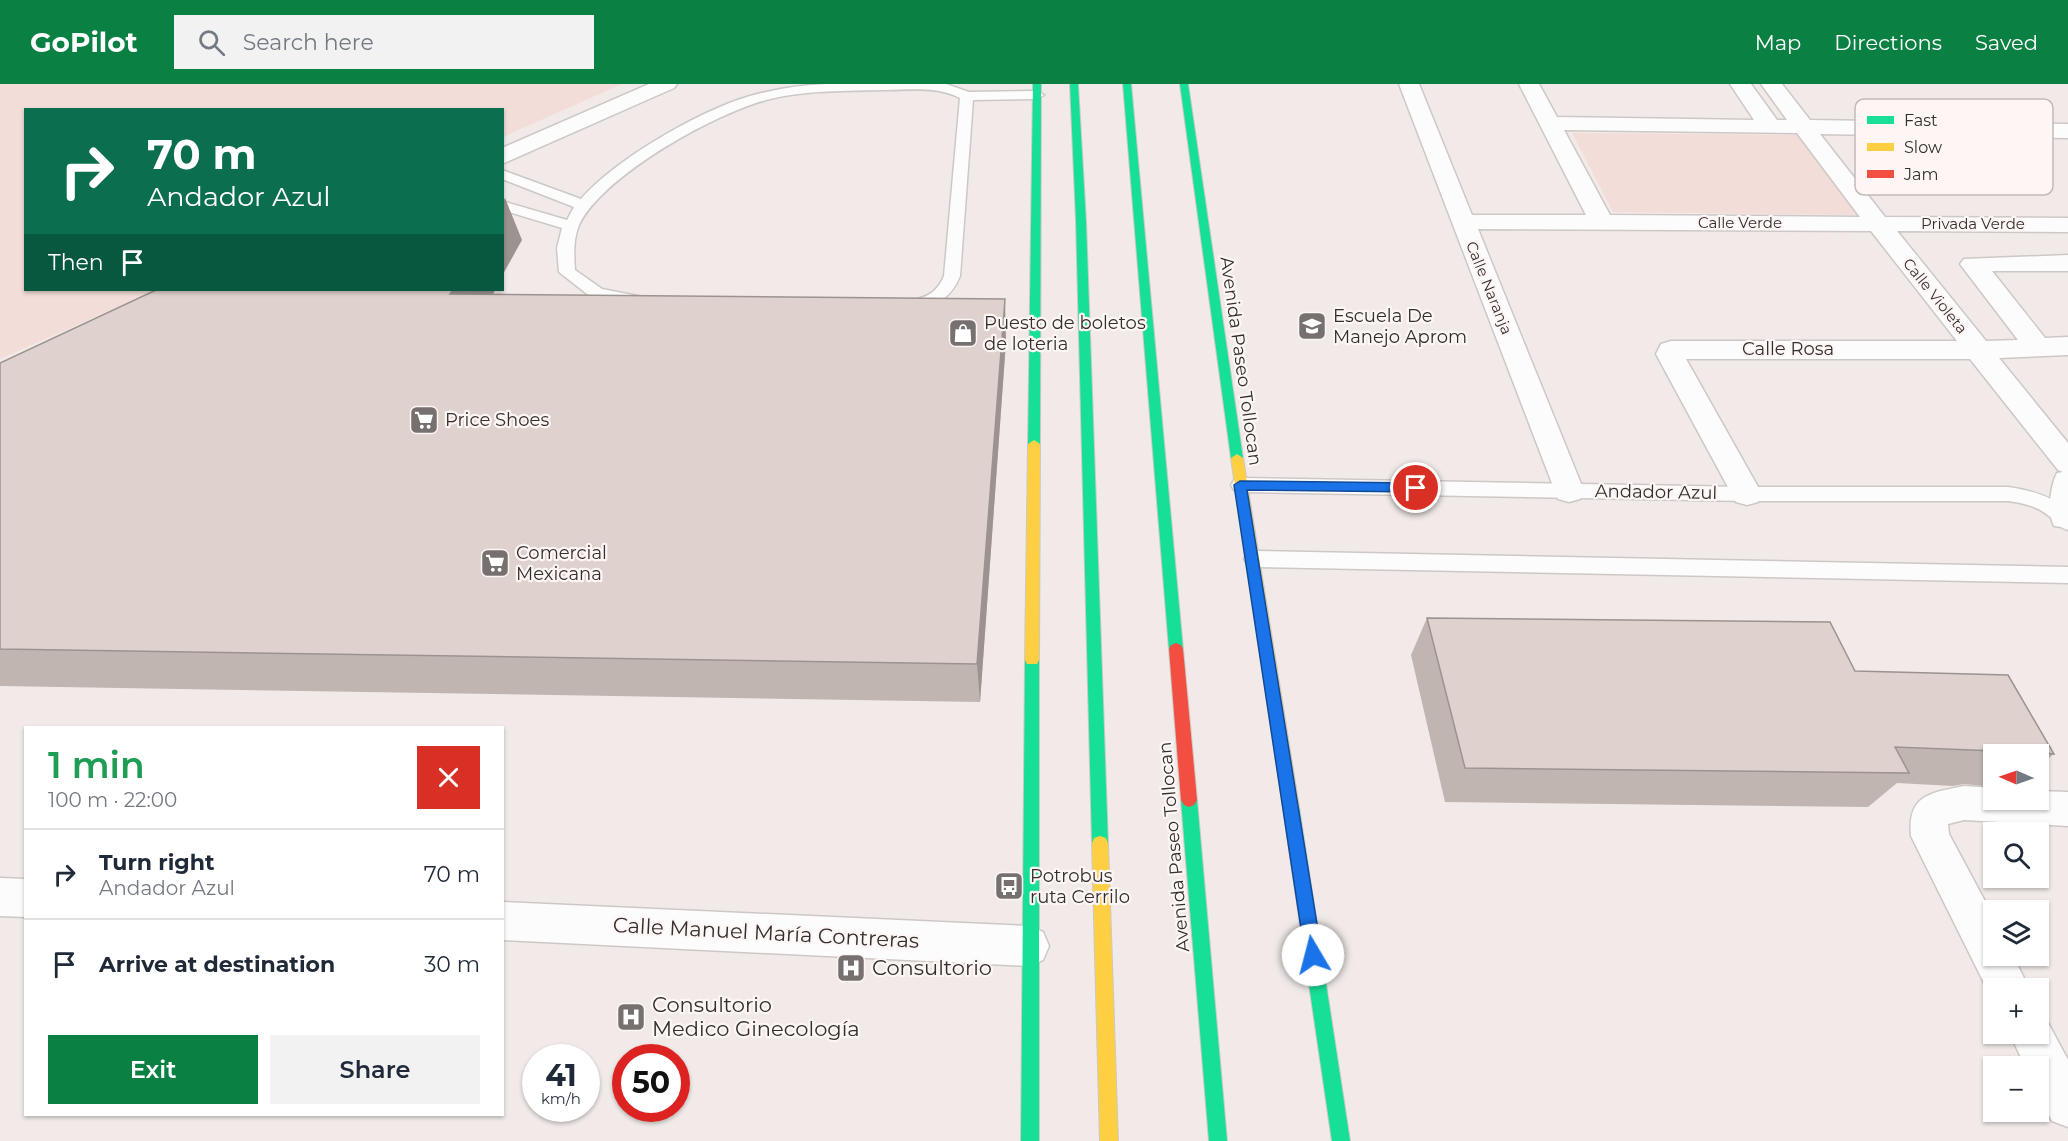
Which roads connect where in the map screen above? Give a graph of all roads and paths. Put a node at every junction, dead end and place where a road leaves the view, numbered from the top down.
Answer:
1 (667, 84) edge
2 (1074, 84) edge
3 (1126, 84) edge
4 (1184, 84) edge
5 (1409, 84) edge
6 (1528, 84) edge
7 (1740, 84) edge
8 (1771, 84) edge
9 (934, 85) edge
10 (962, 89) edge
11 (1037, 90) edge
12 (1549, 123) junction
13 (1770, 126) junction
14 (1805, 127) junction
15 (1855, 128) edge
16 (2053, 130) edge
17 (2068, 130) edge
18 (504, 156) edge
19 (504, 175) edge
20 (1855, 193) edge
21 (1856, 195) edge
22 (504, 205) edge
23 (583, 205) junction
24 (1463, 222) junction
25 (1602, 223) junction
26 (1878, 224) junction
27 (2068, 225) edge
28 (571, 226) junction
29 (2068, 263) edge
30 (657, 303) edge
31 (891, 306) edge
32 (2037, 346) junction
33 (2068, 346) edge
34 (1978, 350) junction
35 (2068, 463) edge
36 (2068, 482) edge
37 (1240, 485) junction
38 (1569, 491) junction
39 (1747, 494) junction
40 (2066, 521) edge
41 (1254, 559) junction
42 (2068, 575) edge
43 (2068, 809) edge
44 (0, 897) edge
45 (24, 898) edge
46 (504, 921) edge
47 (1029, 946) junction
48 (2003, 978) edge
49 (2036, 1044) edge
50 (2068, 1105) edge
51 (1030, 1141) edge
52 (1109, 1141) edge
53 (1218, 1141) edge
54 (1341, 1141) edge

1 - 18 street
2 - 52 main road
3 - 53 main road, Avenida Paseo Tollocan
4 - 37 main road, Avenida Paseo Tollocan
5 - 24 street, Calle Naranja
6 - 12 street
7 - 13 street
8 - 14 street, Calle Violeta
9 - 10 lane
9 - 23 lane
10 - 11 lane
10 - 31 lane
11 - 47 main road
12 - 13 street
12 - 25 street
13 - 14 street
14 - 15 street
14 - 20 street, Calle Violeta
16 - 17 street
19 - 23 lane
21 - 26 street, Calle Violeta
22 - 28 lane
23 - 28 lane
24 - 25 street, Calle Verde
24 - 38 street, Calle Naranja
25 - 26 street, Calle Verde
26 - 27 street, Privada Verde
26 - 34 street, Calle Violeta
28 - 30 lane
29 - 32 street
32 - 33 street, Calle Rosa
32 - 34 street, Calle Rosa
34 - 35 street, Calle Violeta
34 - 39 street, Calle Rosa
36 - 40 street
37 - 38 lane, Andador Azul
37 - 41 main road, Avenida Paseo Tollocan
38 - 39 lane, Andador Azul
39 - 40 lane, Andador Azul
41 - 42 lane
41 - 54 main road, Avenida Paseo Tollocan
43 - 48 street
44 - 45 street
46 - 47 street, Calle Manuel María Contreras
47 - 51 main road
49 - 50 street

